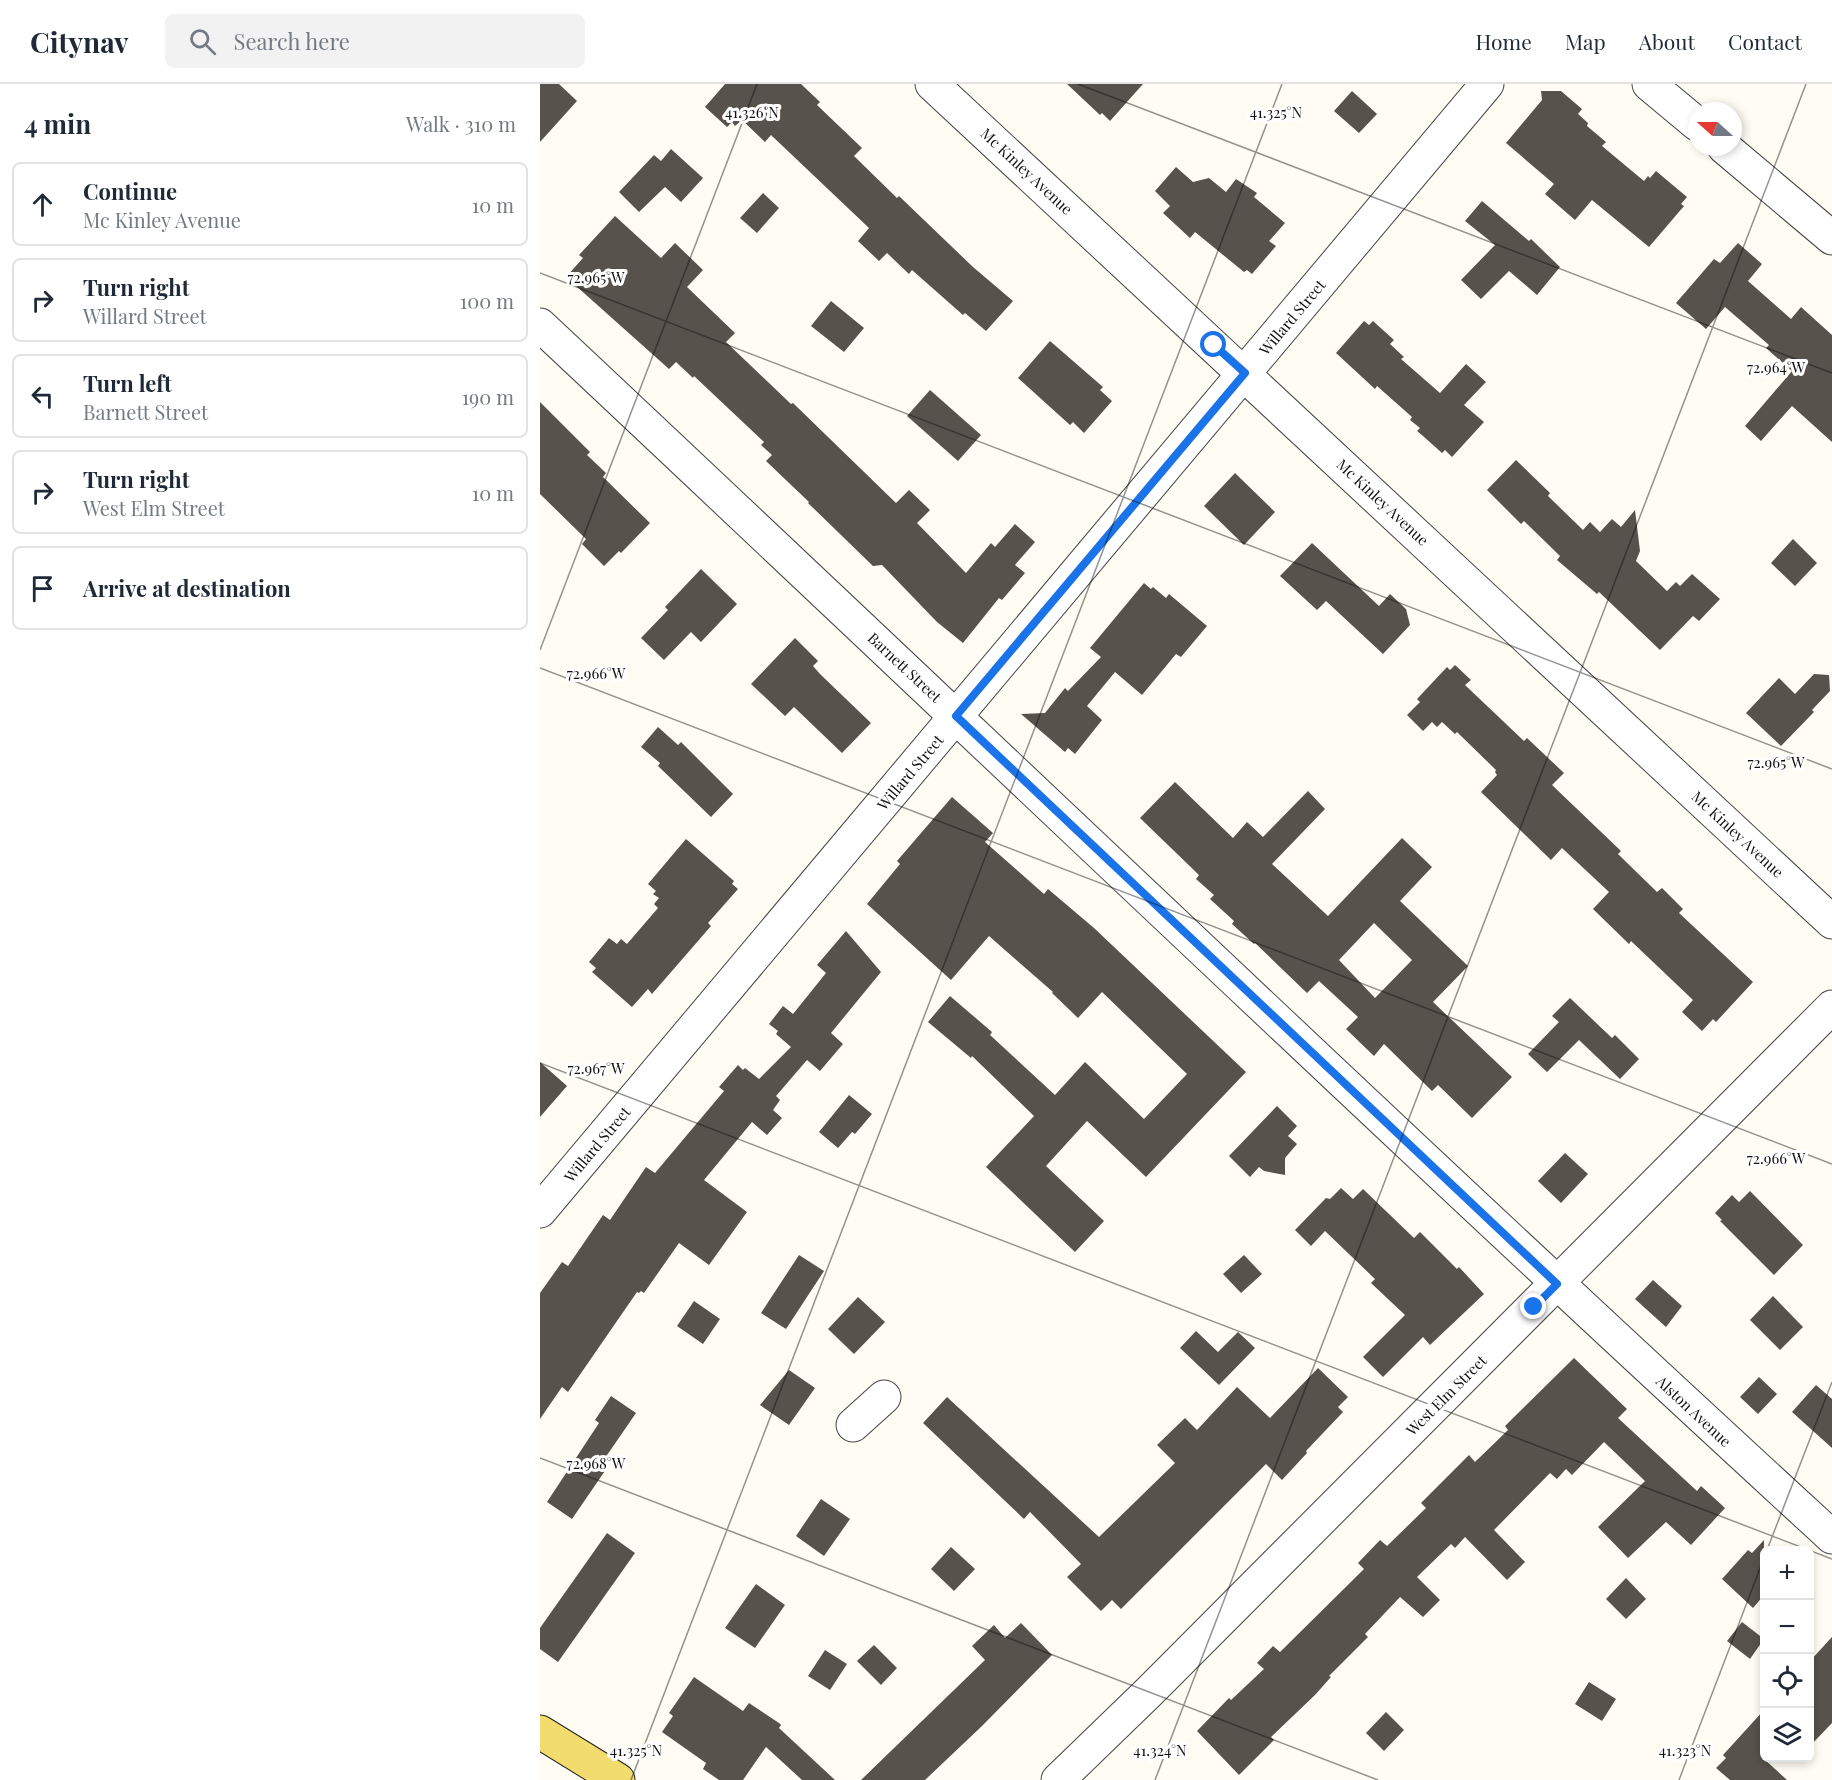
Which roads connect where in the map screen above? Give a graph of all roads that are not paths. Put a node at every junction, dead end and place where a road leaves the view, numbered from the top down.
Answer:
1 (933, 84) edge
2 (1488, 84) edge
3 (1649, 84) edge
4 (1688, 116) edge
5 (1735, 156) edge
6 (1832, 238) edge
7 (540, 325) edge
8 (1245, 373) junction
9 (956, 716) junction
10 (1832, 922) edge
11 (1832, 1007) edge
12 (540, 1211) edge
13 (1557, 1284) junction
14 (884, 1397) dead end
15 (853, 1425) dead end
16 (1832, 1537) edge
17 (540, 1732) edge
18 (618, 1780) edge
19 (1058, 1780) edge

1 - 8 street, Mc Kinley Avenue
2 - 8 street, Willard Street
3 - 4 street
5 - 6 street
7 - 9 street, Barnett Street
8 - 9 street, Willard Street
8 - 10 street, Mc Kinley Avenue
9 - 12 street, Willard Street
9 - 13 street, Barnett Street
11 - 13 street, West Elm Street
13 - 16 street, Alston Avenue
13 - 19 street, West Elm Street
14 - 15 street
17 - 18 main road

